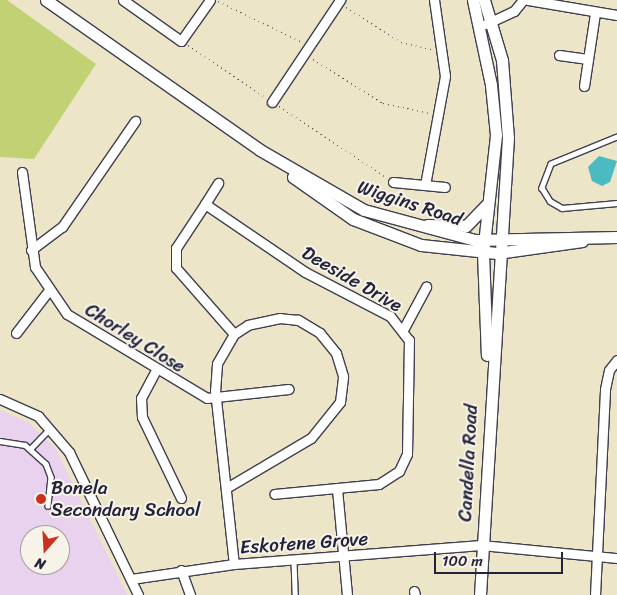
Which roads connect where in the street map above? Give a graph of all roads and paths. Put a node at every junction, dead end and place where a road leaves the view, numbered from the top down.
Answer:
1 (46, 0) edge
2 (123, 0) edge
3 (210, 0) edge
4 (215, 0) edge
5 (434, 0) edge
6 (473, 0) edge
7 (484, 0) edge
8 (523, 0) edge
9 (528, 0) edge
10 (340, 1) edge
11 (595, 13) junction
12 (617, 16) edge
13 (492, 22) junction
14 (480, 26) junction
15 (181, 41) junction
16 (444, 51) junction
17 (307, 52) junction
18 (559, 55) dead end
19 (588, 59) junction
20 (584, 86) dead end
21 (272, 102) junction
22 (438, 114) junction
23 (135, 121) dead end
24 (617, 136) edge
25 (260, 150) junction
26 (22, 172) dead end
27 (393, 182) joint
28 (218, 183) dead end
29 (425, 185) junction
30 (445, 187) dead end
31 (489, 199) junction
32 (617, 203) edge
33 (205, 204) junction
34 (403, 223) junction
35 (617, 237) edge
36 (594, 238) junction
37 (484, 240) junction
38 (499, 240) junction
39 (30, 250) junction
40 (483, 253) junction
41 (498, 253) junction
42 (426, 287) dead end
43 (49, 290) junction
44 (404, 328) junction
45 (16, 333) dead end
46 (234, 334) junction
47 (617, 360) edge
48 (156, 370) junction
49 (288, 389) dead end
50 (489, 392) junction
51 (0, 399) edge
52 (217, 400) junction
53 (51, 427) junction
54 (0, 441) edge
55 (30, 449) junction
56 (228, 487) junction
57 (337, 489) junction
58 (274, 494) dead end
59 (181, 498) dead end
60 (48, 506) dead end
61 (481, 545) junction
62 (343, 556) junction
63 (598, 556) junction
64 (617, 558) edge
65 (294, 561) junction
66 (234, 564) junction
67 (180, 570) junction
68 (131, 579) junction
69 (138, 595) edge
70 (190, 595) edge
71 (294, 595) edge
72 (347, 595) edge
73 (480, 595) edge
74 (594, 595) edge

1 - 25 street, Wiggins Road
2 - 15 street
3 - 15 street
4 - 17 path
5 - 16 street
6 - 14 street, Candella Road
7 - 13 street, Candella Road
8 - 13 street
9 - 11 street
10 - 16 path
10 - 17 street
11 - 12 street
11 - 19 street
13 - 14 street
13 - 38 street, Candella Road
14 - 31 street, Candella Road
15 - 21 path
16 - 22 street
17 - 21 street
17 - 22 path
18 - 19 street
19 - 20 street
21 - 27 path
22 - 29 street
23 - 39 street
24 - 32 lane
25 - 34 street, Wiggins Road
25 - 40 street, Wiggins Road
26 - 39 street, Chorley Close
27 - 29 street
28 - 33 street
29 - 30 street
31 - 34 street
31 - 37 street, Candella Road
33 - 44 street, Deeside Drive
33 - 46 street
34 - 37 street, Wiggins Road
35 - 36 street, Wiggins Road
36 - 38 street, Wiggins Road
36 - 41 street, Wiggins Road
37 - 38 street, Wiggins Road
37 - 40 street, Candella Road
38 - 41 street, Candella Road
39 - 43 street, Chorley Close
40 - 41 street, Wiggins Road
40 - 50 street, Candella Road
41 - 50 street, Candella Road
42 - 44 street
43 - 45 street
43 - 48 street, Chorley Close
44 - 57 street, Deeside Drive
46 - 52 street
46 - 56 street
47 - 63 street
48 - 52 street, Chorley Close
48 - 59 street
49 - 52 street
50 - 61 street, Candella Road
51 - 53 street
52 - 56 street
53 - 55 lane
53 - 68 street
54 - 55 lane
55 - 60 lane
56 - 66 street
57 - 58 street, Deeside Drive
57 - 62 street
61 - 62 street, Eskotene Grove
61 - 63 street, Eskotene Grove
61 - 73 street, Candella Road
62 - 65 street, Eskotene Grove
62 - 72 street
63 - 64 street, Eskotene Grove
63 - 74 street
65 - 66 street, Eskotene Grove
65 - 71 lane
66 - 67 street, Eskotene Grove
67 - 68 street, Eskotene Grove
67 - 70 street
68 - 69 street

